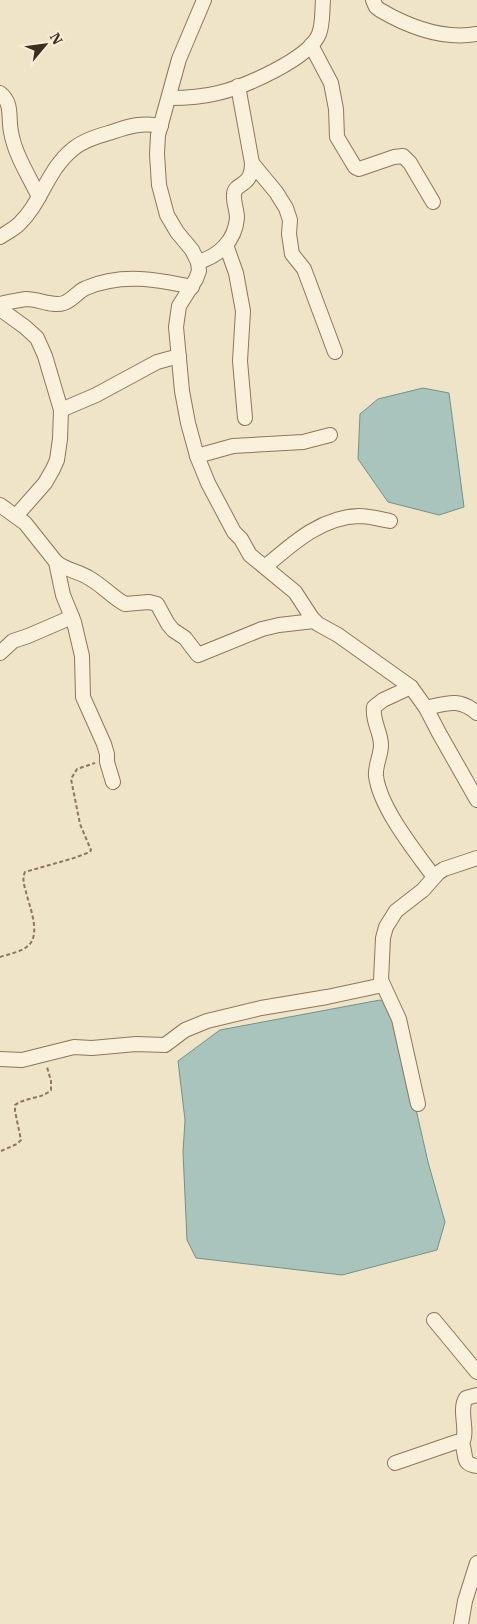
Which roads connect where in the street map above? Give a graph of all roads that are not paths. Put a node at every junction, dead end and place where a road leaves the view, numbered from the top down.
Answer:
1 (204, 0) edge
2 (323, 0) edge
3 (373, 0) edge
4 (477, 34) edge
5 (311, 45) junction
6 (238, 86) junction
7 (0, 93) edge
8 (169, 98) junction
9 (161, 126) junction
10 (252, 163) junction
11 (39, 197) junction
12 (433, 202) dead end
13 (0, 237) edge
14 (226, 245) junction
15 (198, 262) junction
16 (192, 287) junction
17 (0, 304) edge
18 (0, 309) edge
19 (335, 352) dead end
20 (179, 356) junction
21 (61, 410) junction
22 (245, 418) dead end
23 (330, 436) dead end
24 (197, 456) junction
25 (0, 505) edge
26 (16, 516) junction
27 (390, 521) dead end
28 (56, 562) junction
29 (265, 567) junction
30 (72, 617) junction
31 (314, 621) junction
32 (0, 653) edge
33 (411, 686) junction
34 (426, 708) junction
35 (477, 712) edge
36 (113, 782) dead end
37 (477, 800) edge
38 (477, 858) edge
39 (434, 877) junction
40 (383, 984) junction
41 (0, 1059) edge
42 (418, 1104) dead end
43 (434, 1320) dead end
44 (477, 1372) edge
45 (477, 1395) edge
46 (462, 1444) junction
47 (394, 1463) dead end
48 (477, 1466) edge
49 (477, 1563) edge
50 (462, 1624) edge

1 - 8 street
2 - 5 street
3 - 4 street
5 - 6 street
5 - 12 street
6 - 8 street
6 - 10 street
7 - 11 street
8 - 9 street
9 - 11 street
9 - 15 street
10 - 14 street
10 - 19 street
11 - 13 street
14 - 15 street
14 - 22 street
15 - 16 street
16 - 17 street
16 - 20 street
18 - 21 street
20 - 21 street
20 - 24 street
21 - 26 street
23 - 24 street
24 - 29 street
25 - 26 street
26 - 28 street
27 - 29 street
28 - 30 street
28 - 31 street
29 - 31 street
30 - 32 street
30 - 36 street
31 - 33 street
33 - 34 street
33 - 39 street
34 - 35 street
34 - 37 street
38 - 39 street
39 - 40 street
40 - 41 street
40 - 42 street
43 - 44 street
45 - 46 street
46 - 47 street
46 - 48 street
49 - 50 street

